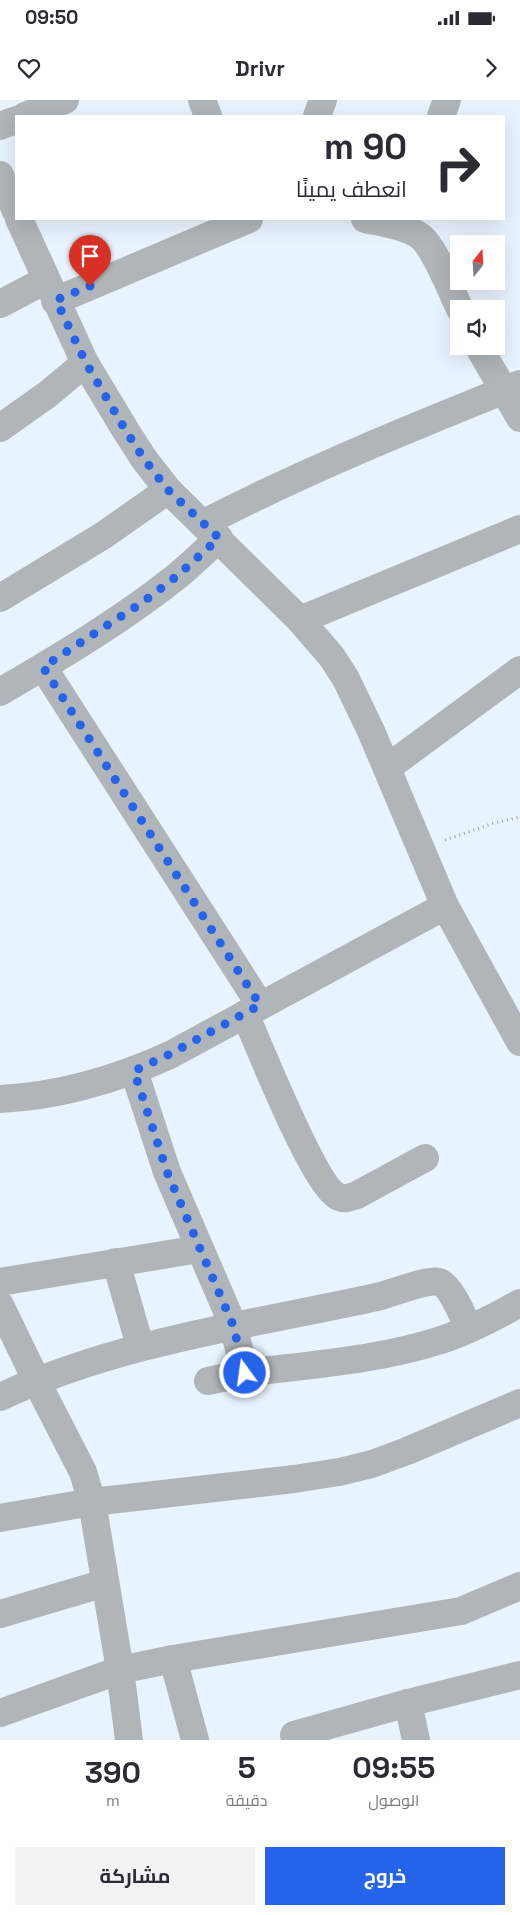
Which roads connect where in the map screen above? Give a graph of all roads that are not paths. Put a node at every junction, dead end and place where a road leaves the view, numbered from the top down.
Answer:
1 (65, 100) edge
2 (202, 100) edge
3 (323, 100) edge
4 (447, 100) edge
5 (28, 115) edge
6 (208, 115) edge
7 (317, 115) edge
8 (441, 115) edge
9 (15, 120) edge
10 (0, 126) edge
11 (0, 175) edge
12 (15, 202) edge
13 (24, 220) edge
14 (243, 220) edge
15 (374, 220) edge
16 (404, 224) edge
17 (51, 290) junction
18 (456, 300) edge
19 (0, 304) edge
20 (485, 355) edge
21 (86, 363) junction
22 (511, 387) edge
23 (520, 418) edge
24 (0, 428) edge
25 (168, 490) junction
26 (520, 528) edge
27 (212, 531) junction
28 (0, 598) edge
29 (300, 620) junction
30 (43, 667) junction
31 (520, 670) edge
32 (0, 692) edge
33 (387, 768) junction
34 (444, 906) junction
35 (252, 1009) junction
36 (520, 1042) edge
37 (134, 1071) junction
38 (0, 1098) edge
39 (425, 1158) dead end
40 (199, 1249) junction
41 (116, 1262) junction
42 (0, 1282) edge
43 (520, 1303) edge
44 (0, 1305) edge
45 (233, 1325) junction
46 (469, 1329) junction
47 (140, 1346) junction
48 (245, 1373) junction
49 (36, 1380) junction
50 (208, 1381) dead end
51 (0, 1397) edge
52 (520, 1403) edge
53 (92, 1502) junction
54 (0, 1518) edge
55 (105, 1583) junction
56 (520, 1586) edge
57 (0, 1614) edge
58 (173, 1659) junction
59 (120, 1670) junction
60 (520, 1675) edge
61 (408, 1703) junction
62 (0, 1713) edge
63 (294, 1735) dead end
64 (129, 1740) edge
65 (195, 1740) edge
66 (416, 1740) edge

1 - 5 street
2 - 6 street
3 - 7 street
4 - 8 street
9 - 10 street
11 - 12 street
13 - 17 street
14 - 17 street
15 - 16 street
16 - 18 street
17 - 19 street
17 - 21 street
20 - 22 street
21 - 24 street
21 - 25 street
22 - 23 street
22 - 27 street
25 - 27 street
25 - 28 street
26 - 29 street
27 - 29 street
27 - 30 street
29 - 33 street
30 - 32 street
30 - 35 street
31 - 33 street
33 - 34 street
34 - 35 street
34 - 36 street
35 - 37 street
35 - 39 street
37 - 38 street
37 - 40 street
40 - 41 street
40 - 45 street
41 - 42 street
41 - 47 street
43 - 46 street
44 - 49 street
45 - 46 street
45 - 47 street
45 - 48 street
46 - 48 street
47 - 49 street
48 - 50 street
49 - 51 street
49 - 53 street
52 - 53 street
53 - 54 street
53 - 55 street
55 - 57 street
55 - 59 street
56 - 58 street
58 - 59 street
58 - 65 street
59 - 62 street
59 - 64 street
60 - 61 street
61 - 63 street
61 - 66 street

